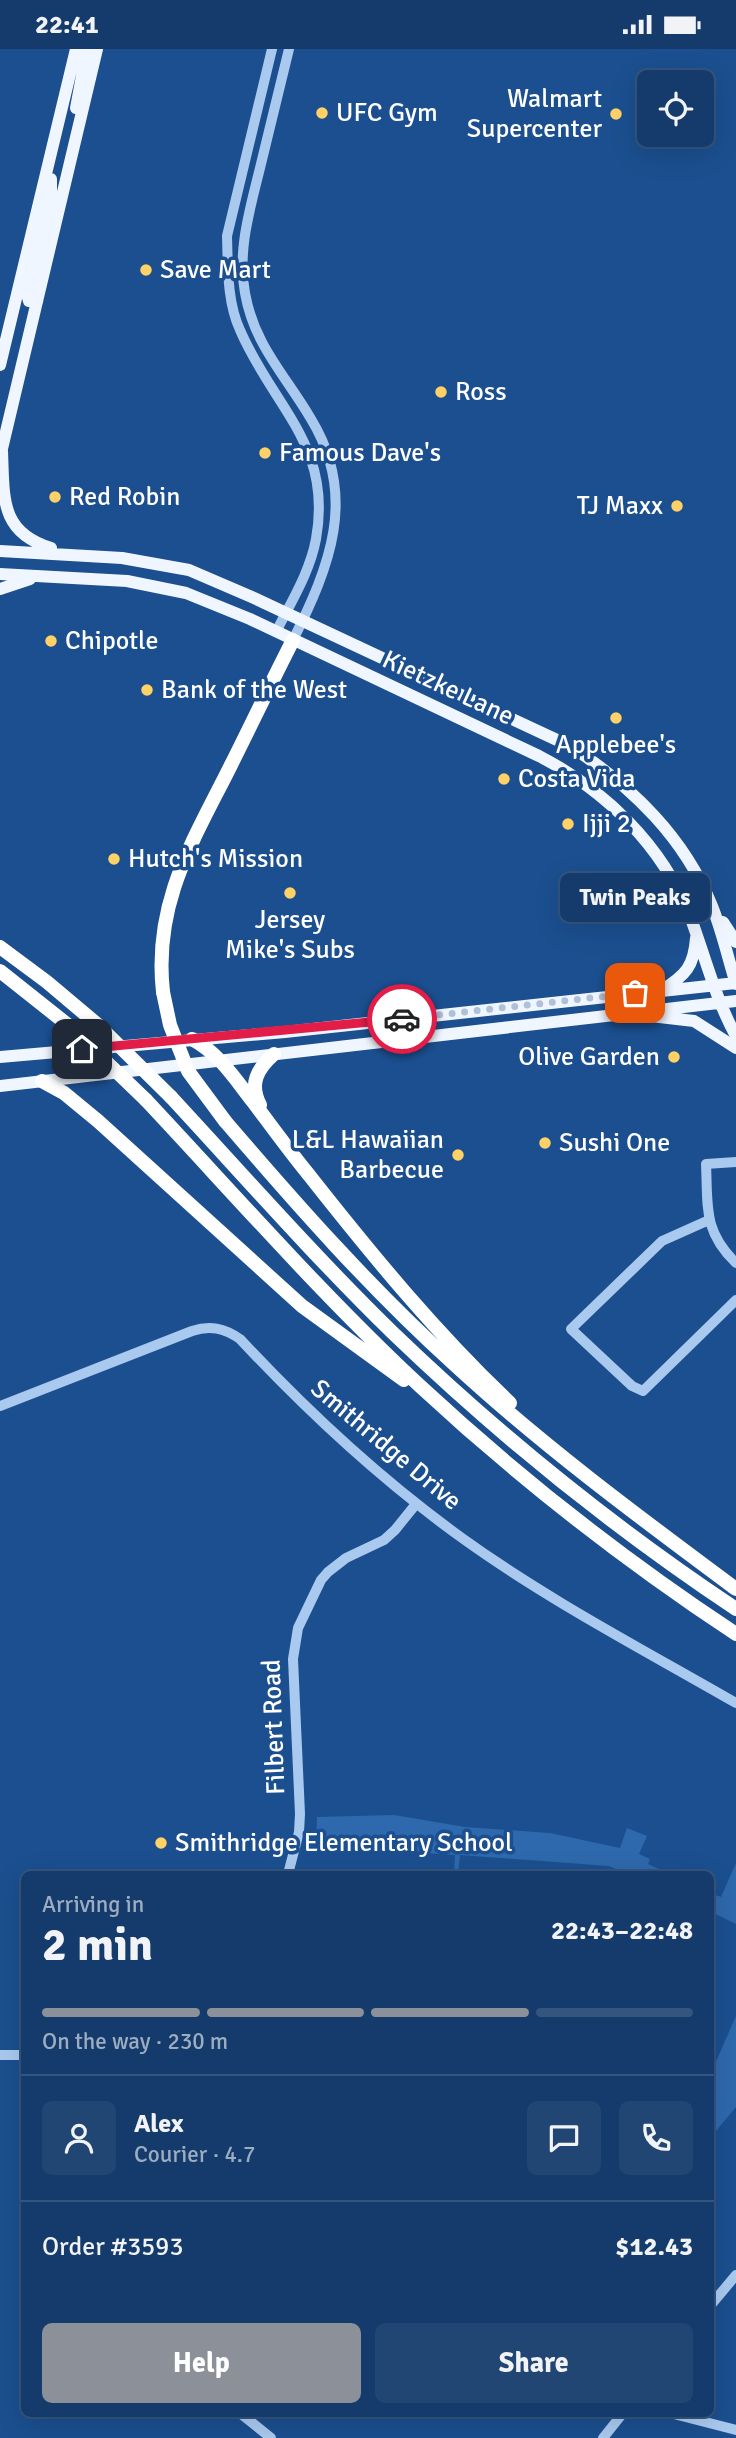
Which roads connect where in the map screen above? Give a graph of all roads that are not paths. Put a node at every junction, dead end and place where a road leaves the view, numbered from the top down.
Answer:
1 (76, 49) edge
2 (87, 49) edge
3 (97, 49) edge
4 (272, 49) edge
5 (289, 49) edge
6 (78, 133) junction
7 (52, 151) junction
8 (37, 302) junction
9 (0, 365) edge
10 (1, 452) edge
11 (0, 551) edge
12 (96, 556) junction
13 (0, 574) edge
14 (44, 576) junction
15 (0, 589) edge
16 (286, 613) junction
17 (302, 621) junction
18 (276, 632) junction
19 (293, 639) junction
20 (712, 905) junction
21 (697, 934) junction
22 (736, 942) edge
23 (0, 947) edge
24 (0, 971) edge
25 (736, 983) edge
26 (714, 985) junction
27 (661, 991) junction
28 (736, 1001) edge
29 (720, 1002) junction
30 (620, 1014) junction
31 (422, 1017) junction
32 (736, 1035) edge
33 (424, 1037) junction
34 (192, 1039) junction
35 (736, 1048) edge
36 (274, 1054) junction
37 (2, 1057) edge
38 (221, 1060) junction
39 (42, 1081) junction
40 (0, 1086) edge
41 (272, 1128) junction
42 (736, 1162) edge
43 (709, 1220) junction
44 (736, 1263) edge
45 (736, 1300) edge
46 (0, 1406) edge
47 (456, 1419) junction
48 (416, 1504) junction
49 (628, 1509) junction
50 (736, 1589) edge
51 (736, 1609) edge
52 (736, 1634) edge
53 (736, 1703) edge
54 (289, 1871) edge
55 (0, 2055) edge
56 (21, 2055) edge
57 (736, 2275) edge
58 (714, 2301) edge
59 (245, 2417) edge
60 (620, 2417) edge
61 (686, 2417) edge
62 (736, 2430) edge
63 (271, 2438) edge
64 (603, 2438) edge

1 - 7 main road
2 - 6 main road
3 - 6 main road
4 - 16 street
5 - 17 street
6 - 8 main road
7 - 8 main road
7 - 9 main road
8 - 10 main road
10 - 12 main road
11 - 12 main road, Kietzke Lane
12 - 16 main road, Kietzke Lane
13 - 14 main road, Kietzke Lane
14 - 15 main road
14 - 18 main road, Kietzke Lane
16 - 17 main road, Kietzke Lane
16 - 18 street
17 - 19 street
17 - 20 main road, Kietzke Lane
18 - 19 main road, Kietzke Lane
19 - 21 main road, Kietzke Lane
19 - 49 highway, bridge
20 - 22 main road
20 - 25 main road, Kietzke Lane
21 - 26 main road, Kietzke Lane
21 - 27 main road
23 - 51 highway, bridge
24 - 47 highway, bridge
25 - 26 main road
26 - 27 main road
26 - 29 main road, Kietzke Lane
27 - 31 main road
28 - 29 main road
29 - 30 main road
29 - 32 main road, Kietzke Lane
30 - 33 main road
30 - 35 main road
31 - 33 main road
31 - 34 main road
33 - 36 main road
34 - 37 main road
34 - 38 highway
36 - 38 main road
36 - 41 highway
38 - 39 main road
38 - 41 highway
39 - 40 main road
39 - 47 highway
41 - 49 highway
42 - 43 street
43 - 44 street
43 - 45 street
46 - 48 street, Smithridge Drive
47 - 52 highway
48 - 53 street, Smithridge Drive
48 - 54 street, Filbert Road
49 - 50 highway
55 - 56 street
57 - 58 street
59 - 63 street
60 - 64 street
61 - 62 street

